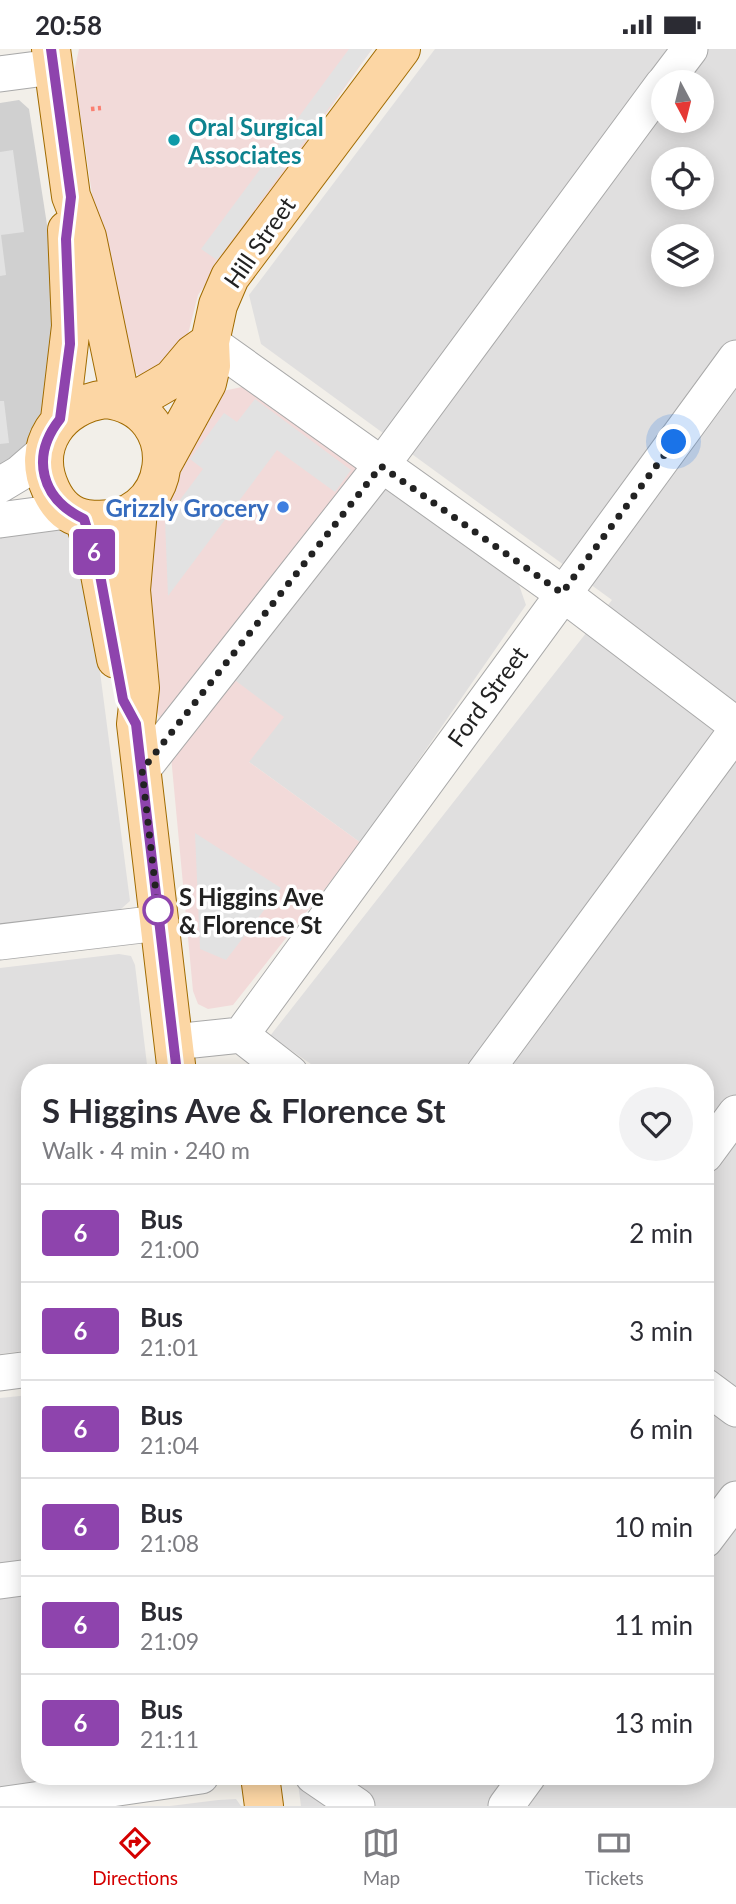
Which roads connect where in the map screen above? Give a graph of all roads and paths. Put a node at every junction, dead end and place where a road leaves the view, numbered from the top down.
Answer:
1 (401, 49) edge
2 (690, 49) edge
3 (52, 58) edge
4 (674, 70) edge
5 (0, 74) edge
6 (651, 101) edge
7 (101, 108) dead end
8 (90, 109) dead end
9 (71, 197) junction
10 (210, 342) junction
11 (736, 358) edge
12 (131, 390) junction
13 (60, 419) junction
14 (43, 453) junction
15 (163, 463) junction
16 (381, 466) junction
17 (0, 485) edge
18 (138, 509) junction
19 (76, 515) junction
20 (0, 520) edge
21 (562, 593) junction
22 (136, 724) junction
23 (736, 725) edge
24 (736, 731) edge
25 (142, 770) junction
26 (159, 923) junction
27 (0, 942) edge
28 (241, 1035) junction
29 (176, 1058) edge
30 (278, 1064) edge
31 (492, 1064) edge
32 (736, 1113) edge
33 (714, 1143) edge
34 (21, 1370) edge
35 (0, 1373) edge
36 (714, 1393) edge
37 (736, 1409) edge
38 (736, 1499) edge
39 (714, 1528) edge
40 (21, 1578) edge
41 (0, 1581) edge
42 (139, 1785) edge
43 (261, 1785) edge
44 (326, 1785) edge
45 (521, 1785) edge
46 (0, 1805) edge
47 (264, 1806) edge
48 (357, 1806) edge
49 (506, 1806) edge

1 - 10 main road, Hill Street
2 - 4 street
3 - 5 street
3 - 9 main road
6 - 16 street
7 - 8 path
9 - 12 main road
9 - 13 main road
10 - 12 main road
10 - 15 main road, Hill Street
10 - 16 street
11 - 21 street, Ford Street
12 - 13 main road
12 - 15 main road
13 - 14 main road
14 - 17 street
14 - 19 main road
15 - 18 main road
16 - 21 street
16 - 25 street
18 - 19 main road
18 - 22 main road
19 - 20 street
19 - 22 main road
21 - 23 street
21 - 28 street, Ford Street
22 - 25 main road
24 - 31 street
25 - 26 main road
26 - 27 street
26 - 29 main road
28 - 29 street
28 - 30 street
32 - 33 street
34 - 35 street
36 - 37 street
38 - 39 street
40 - 41 street
42 - 46 street
43 - 47 main road
44 - 48 street
45 - 49 street

